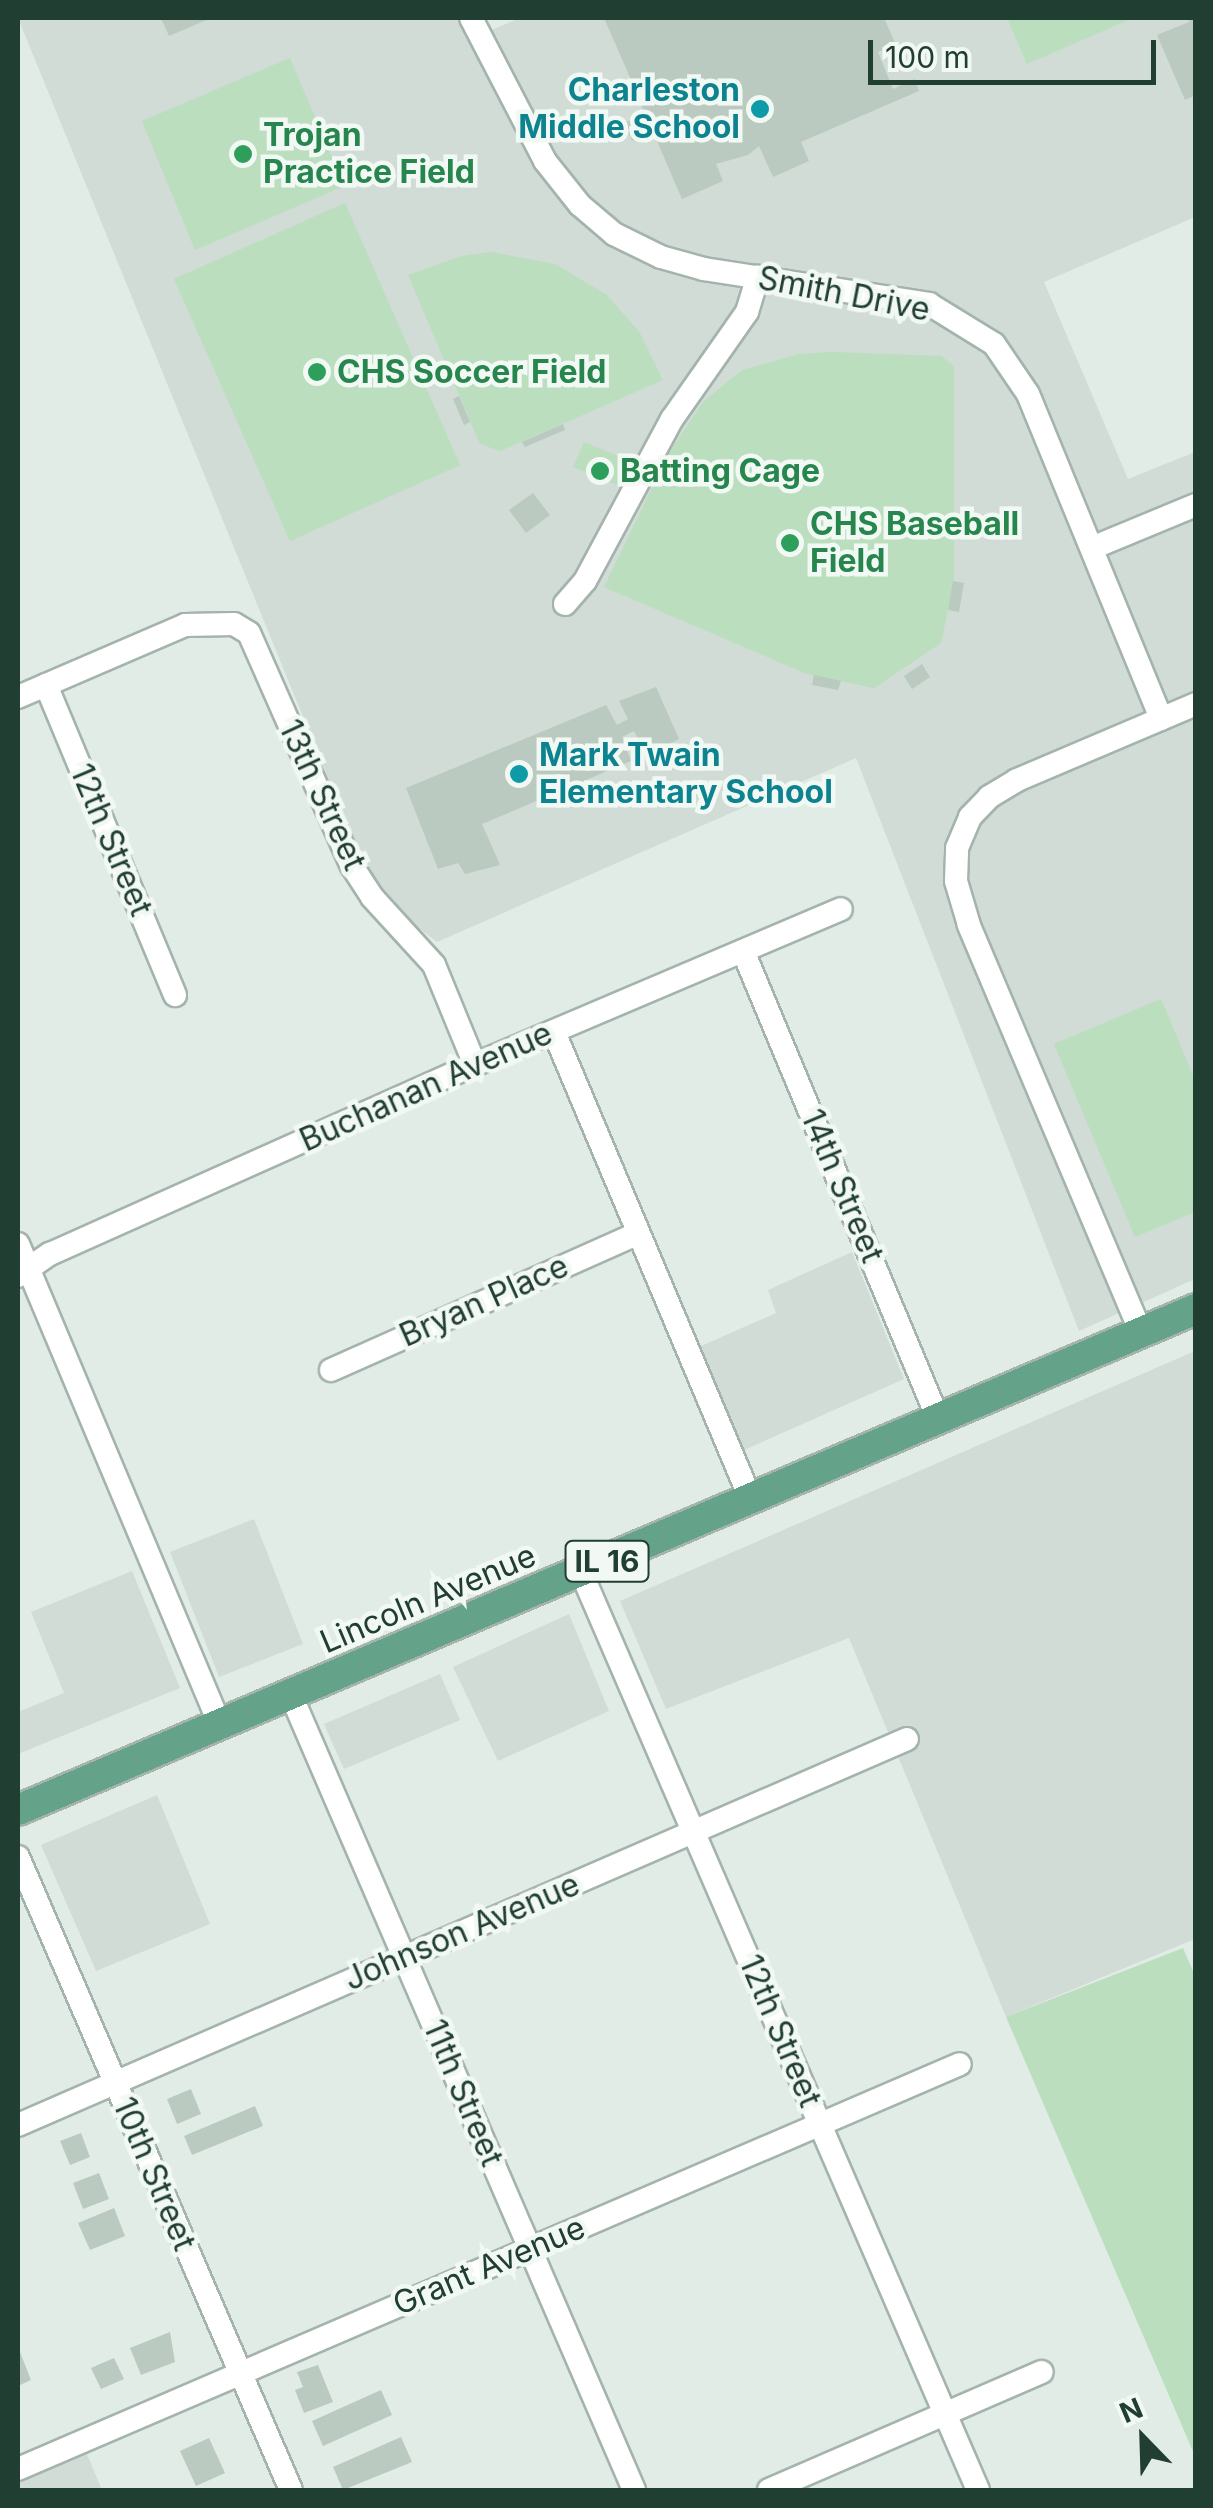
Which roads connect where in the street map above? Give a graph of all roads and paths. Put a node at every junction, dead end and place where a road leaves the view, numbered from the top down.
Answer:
1 (471, 18) edge
2 (758, 277) junction
3 (1196, 505) edge
4 (1092, 548) junction
5 (566, 604) dead end
6 (46, 685) junction
7 (18, 697) edge
8 (1196, 704) edge
9 (1161, 719) junction
10 (841, 910) dead end
11 (742, 951) junction
12 (176, 995) dead end
13 (554, 1032) junction
14 (476, 1065) junction
15 (638, 1233) junction
16 (18, 1244) edge
17 (22, 1272) edge
18 (1196, 1310) edge
19 (1142, 1335) junction
20 (331, 1370) dead end
21 (939, 1421) junction
22 (751, 1500) junction
23 (582, 1572) junction
24 (291, 1695) junction
25 (220, 1725) junction
26 (906, 1740) dead end
27 (18, 1810) edge
28 (694, 1832) junction
29 (18, 1857) edge
30 (404, 1957) junction
31 (960, 2064) dead end
32 (115, 2083) junction
33 (820, 2123) junction
34 (18, 2125) edge
35 (530, 2248) junction
36 (1042, 2372) dead end
37 (240, 2373) junction
38 (945, 2415) junction
39 (18, 2469) edge
40 (291, 2490) edge
41 (634, 2490) edge
42 (769, 2490) edge
43 (978, 2490) edge

1 - 2 street, Smith Drive
2 - 4 street, Smith Drive
2 - 5 street
3 - 4 street
4 - 9 street, Smith Drive
6 - 7 street
6 - 12 street, 12th Street
6 - 14 street, 13th Street
8 - 9 street
9 - 19 street
10 - 11 street, Buchanan Avenue
11 - 13 street, Buchanan Avenue
11 - 21 street, 14th Street
13 - 14 street, Buchanan Avenue
13 - 15 street
14 - 17 street, Buchanan Avenue
15 - 20 street, Bryan Place
15 - 22 street
16 - 17 street
17 - 25 street
18 - 19 main road, Lincoln Avenue / IL 16
19 - 21 main road, Lincoln Avenue / IL 16
21 - 22 main road, Lincoln Avenue / IL 16
22 - 23 main road, Lincoln Avenue / IL 16
23 - 24 main road, Lincoln Avenue / IL 16
23 - 28 street, 12th Street
24 - 25 main road, Lincoln Avenue / IL 16
24 - 30 street, 11th Street
25 - 27 main road, Lincoln Avenue / IL 16
26 - 28 street, Johnson Avenue
28 - 30 street, Johnson Avenue
28 - 33 street, 12th Street
29 - 32 street, 10th Street
30 - 32 street, Johnson Avenue
30 - 35 street, 11th Street
31 - 33 street, Grant Avenue
32 - 34 street, Johnson Avenue
32 - 37 street, 10th Street
33 - 35 street, Grant Avenue
33 - 38 street, 12th Street
35 - 37 street, Grant Avenue
35 - 41 street, 11th Street
36 - 38 street
37 - 39 street, Grant Avenue
37 - 40 street, 10th Street
38 - 42 street
38 - 43 street, 12th Street

